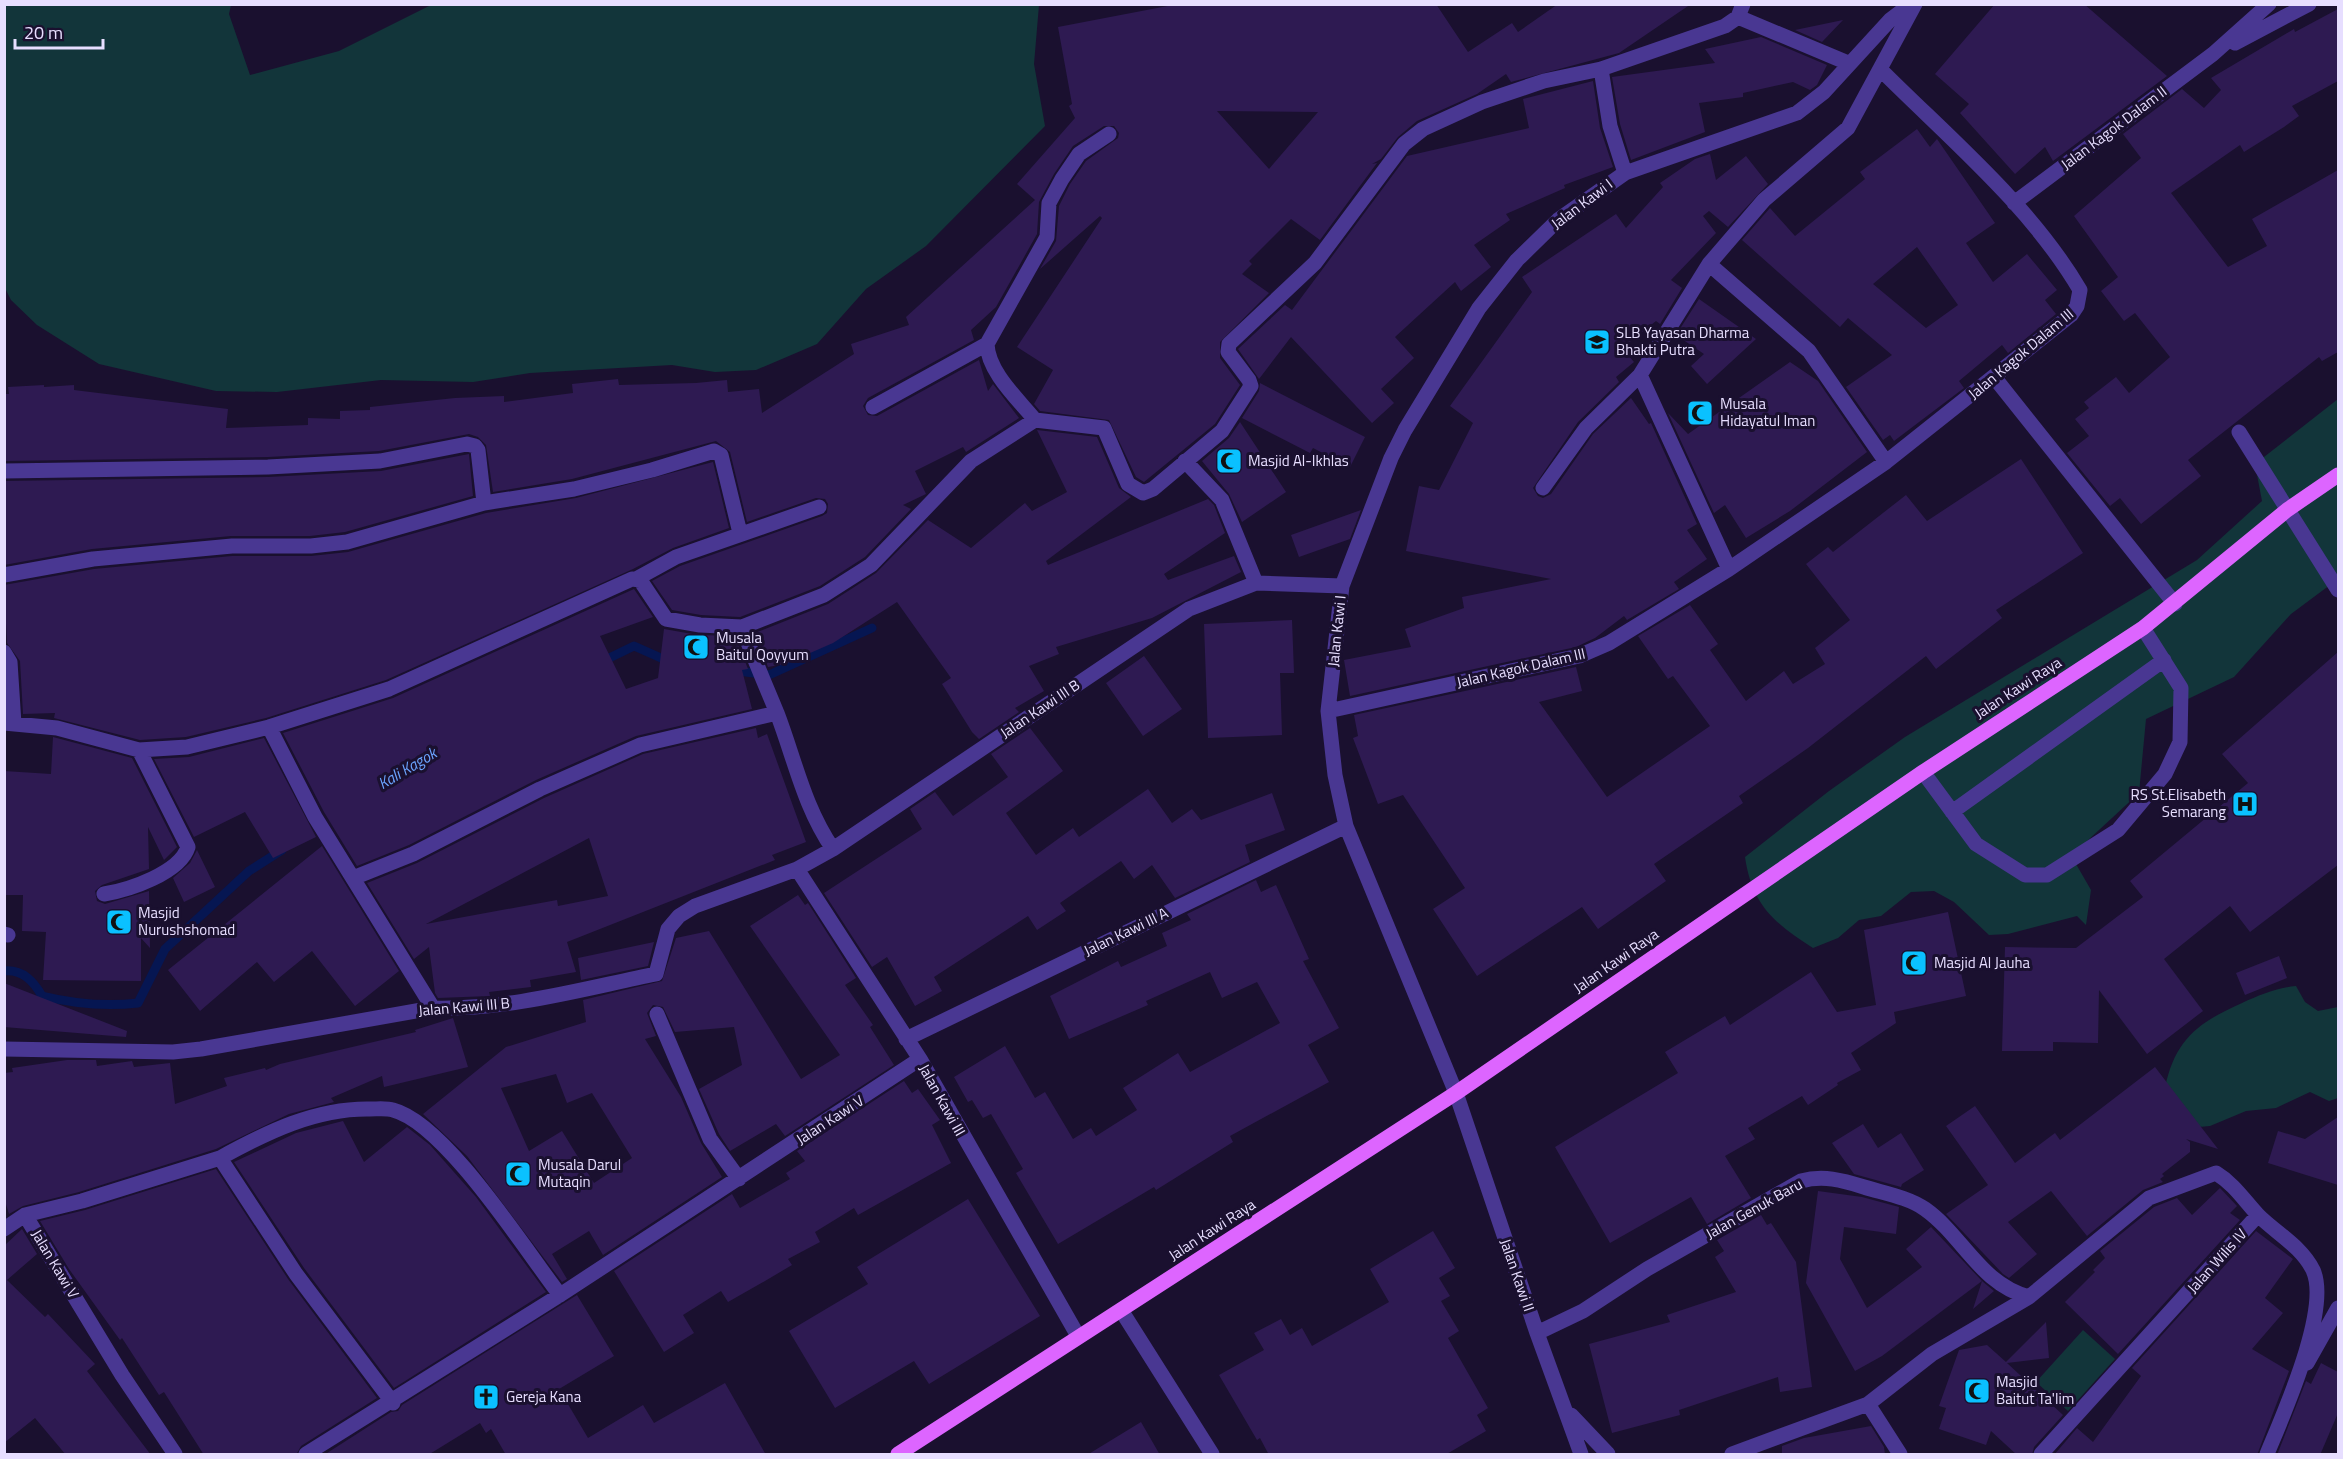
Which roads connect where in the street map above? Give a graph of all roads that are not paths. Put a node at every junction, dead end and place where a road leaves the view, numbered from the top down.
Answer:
1 (1911, 4) edge
2 (1915, 4) edge
3 (2269, 4) edge
4 (2309, 4) edge
5 (1740, 11) edge
6 (2213, 54) junction
7 (1848, 63) junction
8 (1601, 69) junction
9 (1881, 70) junction
10 (1109, 134) dead end
11 (1626, 173) junction
12 (2014, 203) junction
13 (1709, 264) junction
14 (987, 344) junction
15 (1640, 375) junction
16 (1994, 377) junction
17 (873, 407) dead end
18 (1035, 420) junction
19 (2239, 432) dead end
20 (1185, 461) junction
21 (1886, 462) junction
22 (4, 471) edge
23 (2338, 475) edge
24 (1543, 488) dead end
25 (484, 503) junction
26 (819, 507) dead end
27 (2288, 510) junction
28 (740, 533) junction
29 (1729, 569) junction
30 (4, 575) edge
31 (636, 579) junction
32 (1256, 584) junction
33 (1342, 586) junction
34 (2338, 590) edge
35 (2175, 604) junction
36 (742, 627) junction
37 (2143, 628) junction
38 (4, 652) edge
39 (2164, 660) junction
40 (1328, 711) junction
41 (777, 713) junction
42 (9, 723) edge
43 (269, 727) junction
44 (139, 750) junction
45 (1923, 772) junction
46 (1952, 812) junction
47 (1346, 826) junction
48 (833, 849) junction
49 (797, 869) junction
50 (352, 878) junction
51 (104, 894) dead end
52 (433, 1008) junction
53 (657, 1014) dead end
54 (906, 1039) junction
55 (4, 1049) edge
56 (920, 1059) junction
57 (1456, 1093) junction
58 (220, 1158) junction
59 (740, 1179) junction
60 (25, 1215) junction
61 (2258, 1215) junction
62 (4, 1229) edge
63 (560, 1295) junction
64 (2029, 1297) junction
65 (2338, 1308) edge
66 (1121, 1310) junction
67 (1536, 1333) junction
68 (1078, 1336) junction
69 (2297, 1380) junction
70 (393, 1402) junction
71 (1868, 1404) junction
72 (1566, 1410) junction
73 (175, 1455) edge
74 (306, 1455) edge
75 (898, 1455) edge
76 (1212, 1455) edge
77 (1581, 1455) edge
78 (1608, 1455) edge
79 (1732, 1455) edge
80 (1900, 1455) edge
81 (2041, 1455) edge
82 (2267, 1455) edge

1 - 7 street, Jalan Kawi I
2 - 9 street
3 - 6 street, Jalan Kagok Dalam II
4 - 6 street, Jalan Kagok Dalam II
5 - 7 street
5 - 8 street
6 - 12 street, Jalan Kagok Dalam II
7 - 11 street, Jalan Kawi I
8 - 11 street, Jalan Kawi I
8 - 20 street
9 - 12 street, Jalan Kagok Dalam III
9 - 13 street
10 - 14 street
11 - 33 street, Jalan Kawi I
12 - 16 street, Jalan Kagok Dalam III
13 - 15 street
13 - 21 street
14 - 17 street
14 - 18 street
15 - 24 street
15 - 29 street
16 - 21 street, Jalan Kagok Dalam III
16 - 35 street
18 - 20 street
18 - 36 street
19 - 27 street
20 - 32 street
21 - 29 street, Jalan Kagok Dalam III
22 - 25 street
23 - 27 main road, Jalan Kawi Raya
25 - 28 street
25 - 30 street
26 - 28 street
27 - 34 street
27 - 35 main road, Jalan Kawi Raya
28 - 31 street
29 - 40 street, Jalan Kagok Dalam III
31 - 36 street
31 - 43 street
32 - 33 street, Jalan Kawi III B
32 - 48 street, Jalan Kawi III B
33 - 40 street, Jalan Kawi I
35 - 37 main road, Jalan Kawi Raya
36 - 41 street
37 - 39 street
37 - 45 main road, Jalan Kawi Raya
38 - 42 street
39 - 46 street
39 - 46 street
40 - 47 street, Jalan Kawi I
41 - 48 street
41 - 50 street
42 - 44 street
43 - 44 street
43 - 50 street
44 - 51 street
45 - 46 street
45 - 57 main road, Jalan Kawi Raya
47 - 54 street, Jalan Kawi III A
47 - 57 street, Jalan Kawi I
48 - 49 street, Jalan Kawi III B
49 - 52 street, Jalan Kawi III B
49 - 54 street, Jalan Kawi III
50 - 52 street
52 - 55 street, Jalan Kawi III B
53 - 59 street
54 - 56 street, Jalan Kawi III
56 - 59 street, Jalan Kawi V
56 - 68 street, Jalan Kawi III
57 - 66 main road, Jalan Kawi Raya
57 - 67 street, Jalan Kawi II
58 - 60 street, Jalan Kawi V
58 - 63 street, Jalan Kawi V
58 - 70 street
59 - 63 street, Jalan Kawi V
60 - 62 street
60 - 73 street, Jalan Kawi V
61 - 64 street
61 - 69 street, Jalan Wilis IV
61 - 81 street, Jalan Wilis IV
63 - 70 street, Jalan Kawi V
64 - 67 street, Jalan Genuk Baru
64 - 71 street
65 - 69 street
66 - 68 main road, Jalan Kawi Raya
66 - 76 street
67 - 72 street, Jalan Kawi II
68 - 75 main road, Jalan Kawi Raya
69 - 82 street, Jalan Wilis IV
70 - 74 street, Jalan Kawi V
71 - 79 street
71 - 80 street
72 - 77 street, Jalan Kawi II
72 - 78 street

